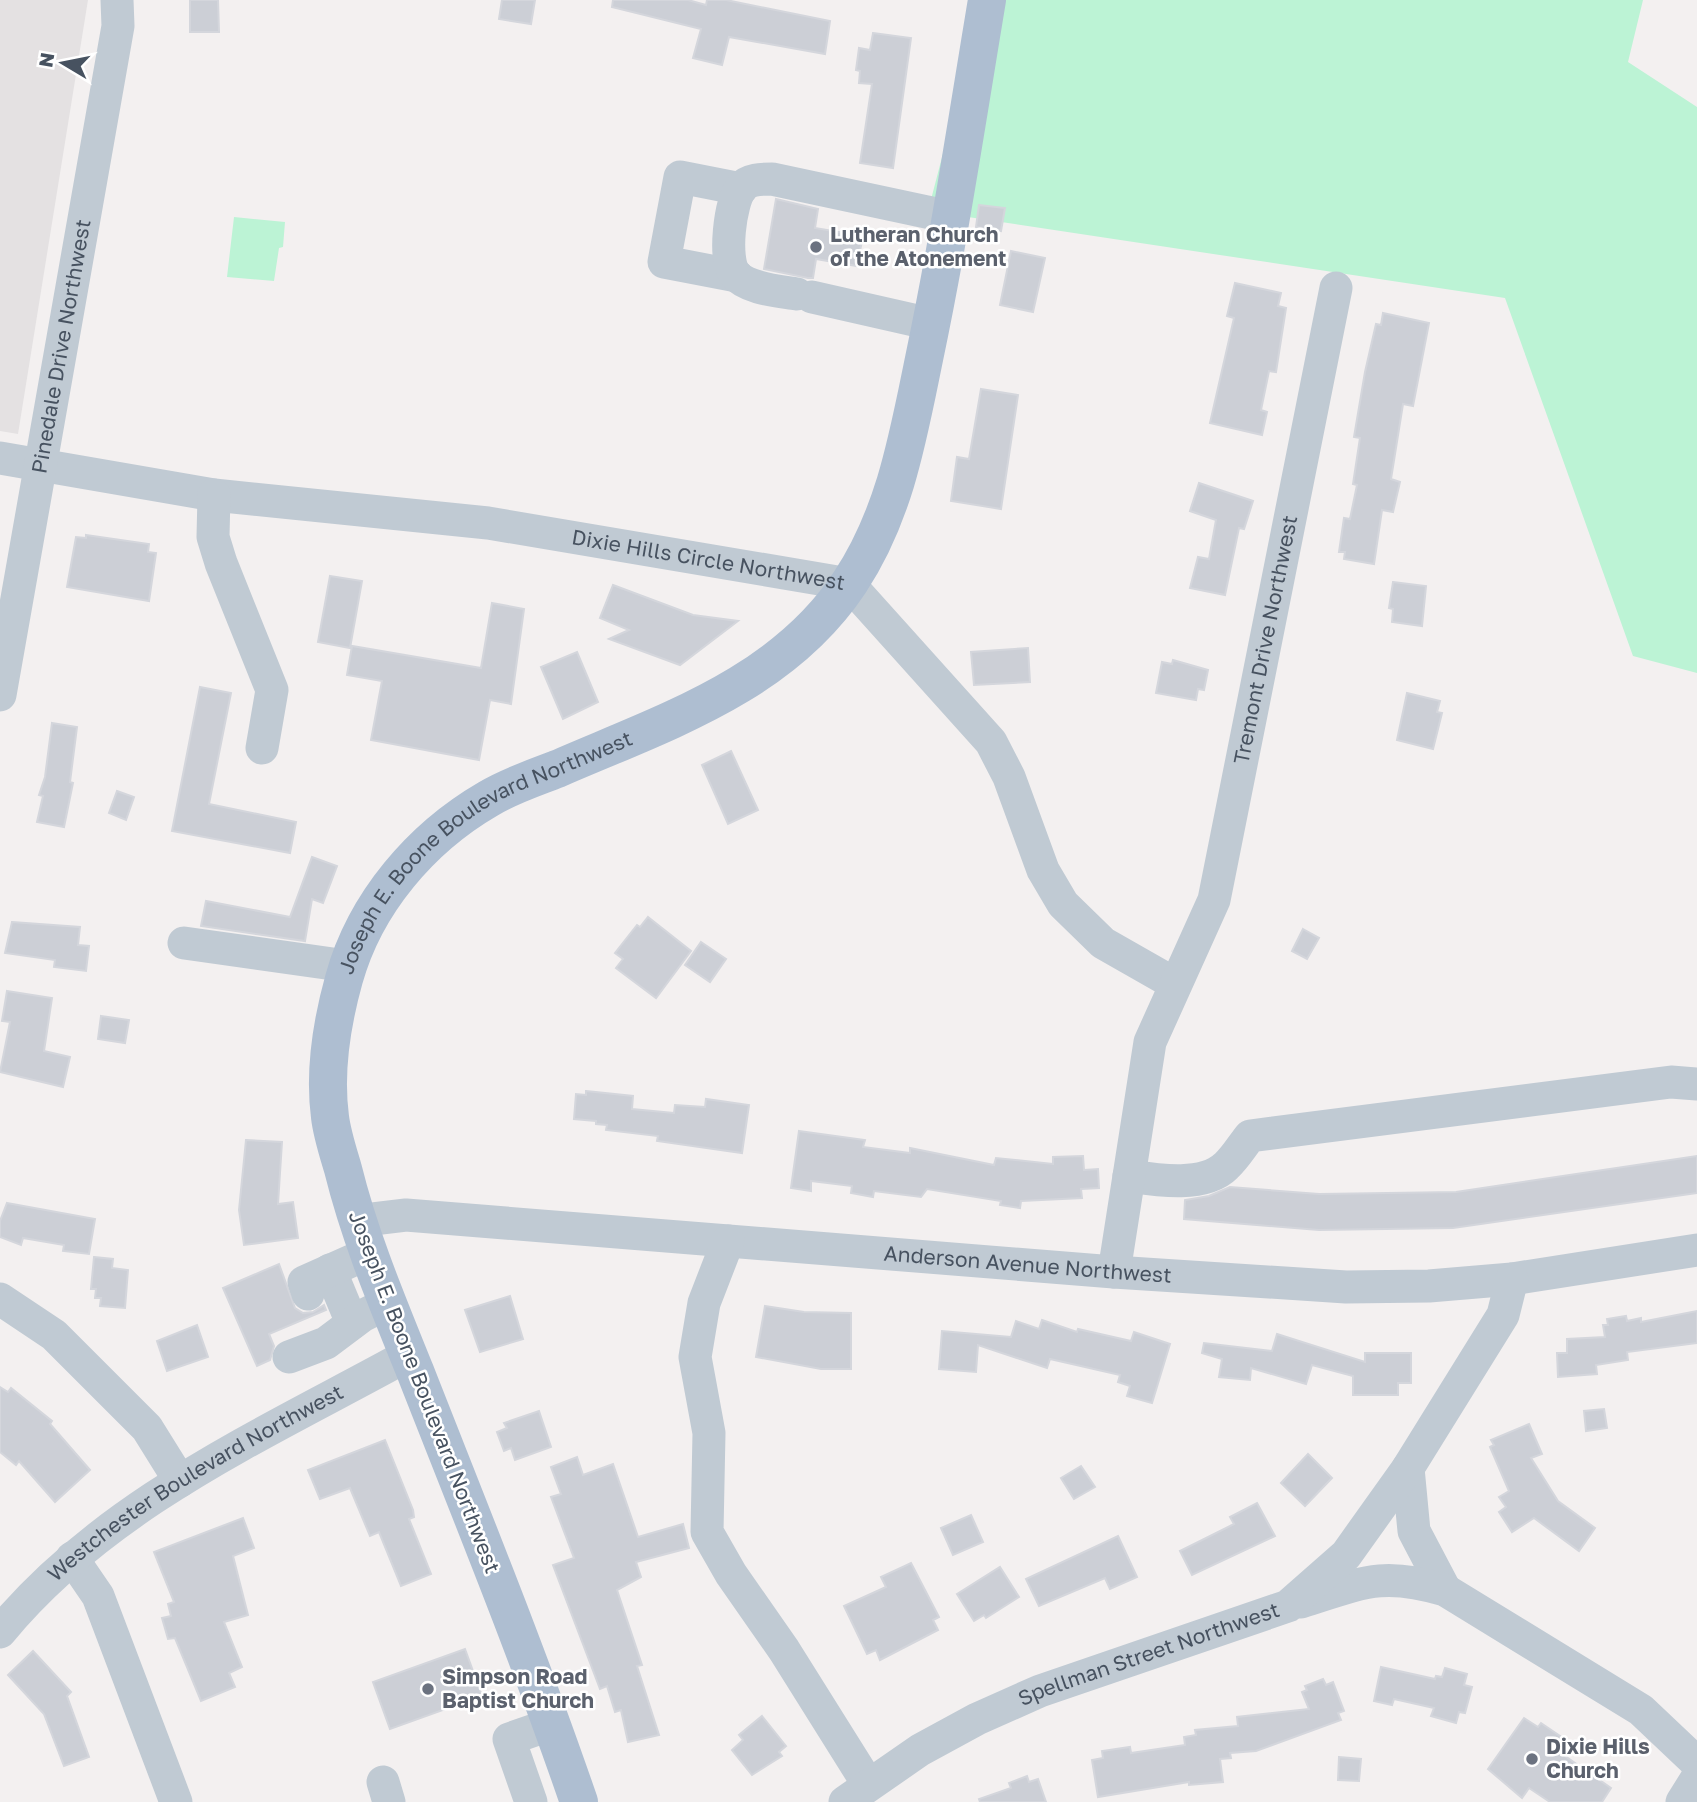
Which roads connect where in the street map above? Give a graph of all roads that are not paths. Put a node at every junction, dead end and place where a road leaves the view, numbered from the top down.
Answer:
1 (117, 0) edge
2 (988, 0) edge
3 (741, 188) junction
4 (950, 217) junction
5 (737, 276) junction
6 (1336, 288) dead end
7 (932, 324) junction
8 (0, 458) edge
9 (41, 466) junction
10 (214, 495) junction
11 (849, 583) junction
12 (0, 695) edge
13 (262, 748) dead end
14 (184, 943) dead end
15 (347, 966) junction
16 (1174, 984) junction
17 (1697, 1084) edge
18 (1129, 1176) junction
19 (362, 1237) junction
20 (728, 1241) junction
21 (1697, 1250) edge
22 (330, 1270) junction
23 (1114, 1272) junction
24 (1512, 1279) junction
25 (0, 1299) edge
26 (388, 1303) junction
27 (316, 1317) junction
28 (352, 1323) junction
29 (408, 1354) junction
30 (289, 1357) dead end
31 (354, 1384) junction
32 (1408, 1468) junction
33 (180, 1481) junction
34 (72, 1558) junction
35 (1445, 1590) junction
36 (1288, 1606) junction
37 (0, 1632) edge
38 (552, 1724) junction
39 (1697, 1763) edge
40 (1697, 1778) edge
41 (857, 1793) edge
42 (176, 1802) edge
43 (531, 1802) edge
44 (579, 1802) edge
45 (1682, 1802) edge

1 - 9 street, Pinedale Drive Northwest
2 - 4 main road, Joseph E. Boone Boulevard Northwest
3 - 4 street
3 - 5 street
3 - 5 street
4 - 7 main road, Joseph E. Boone Boulevard Northwest
5 - 7 street
6 - 16 street, Tremont Drive Northwest
7 - 11 main road, Joseph E. Boone Boulevard Northwest
8 - 9 street, Dixie Hills Circle Northwest
9 - 10 street, Dixie Hills Circle Northwest
9 - 12 street, Pinedale Drive Northwest
10 - 11 street, Dixie Hills Circle Northwest
10 - 13 street
11 - 15 main road, Joseph E. Boone Boulevard Northwest
11 - 16 street, Dixie Hills Circle Northwest
14 - 15 street
15 - 19 main road, Joseph E. Boone Boulevard Northwest
16 - 18 street
17 - 18 street
18 - 23 street
19 - 20 street, Anderson Avenue Northwest
19 - 22 street, Anderson Avenue Northwest
19 - 26 main road, Joseph E. Boone Boulevard Northwest
20 - 23 street, Anderson Avenue Northwest
20 - 41 street
21 - 24 street, Anderson Avenue Northwest
22 - 27 street, Anderson Avenue Northwest
22 - 28 street
23 - 24 street, Anderson Avenue Northwest
24 - 32 street, Spellman Street Northwest
25 - 33 street
26 - 28 street
26 - 29 main road, Joseph E. Boone Boulevard Northwest
27 - 28 street
27 - 30 street
27 - 31 street
29 - 31 street, Westchester Boulevard Northwest
29 - 38 main road, Joseph E. Boone Boulevard Northwest
31 - 33 street, Westchester Boulevard Northwest
32 - 35 street
32 - 36 street, Spellman Street Northwest
33 - 34 street, Westchester Boulevard Northwest
34 - 37 street, Westchester Boulevard Northwest
34 - 42 street
35 - 36 street
35 - 39 street
36 - 41 street, Spellman Street Northwest
38 - 43 street
38 - 44 main road, Joseph E. Boone Boulevard Northwest
40 - 45 street

